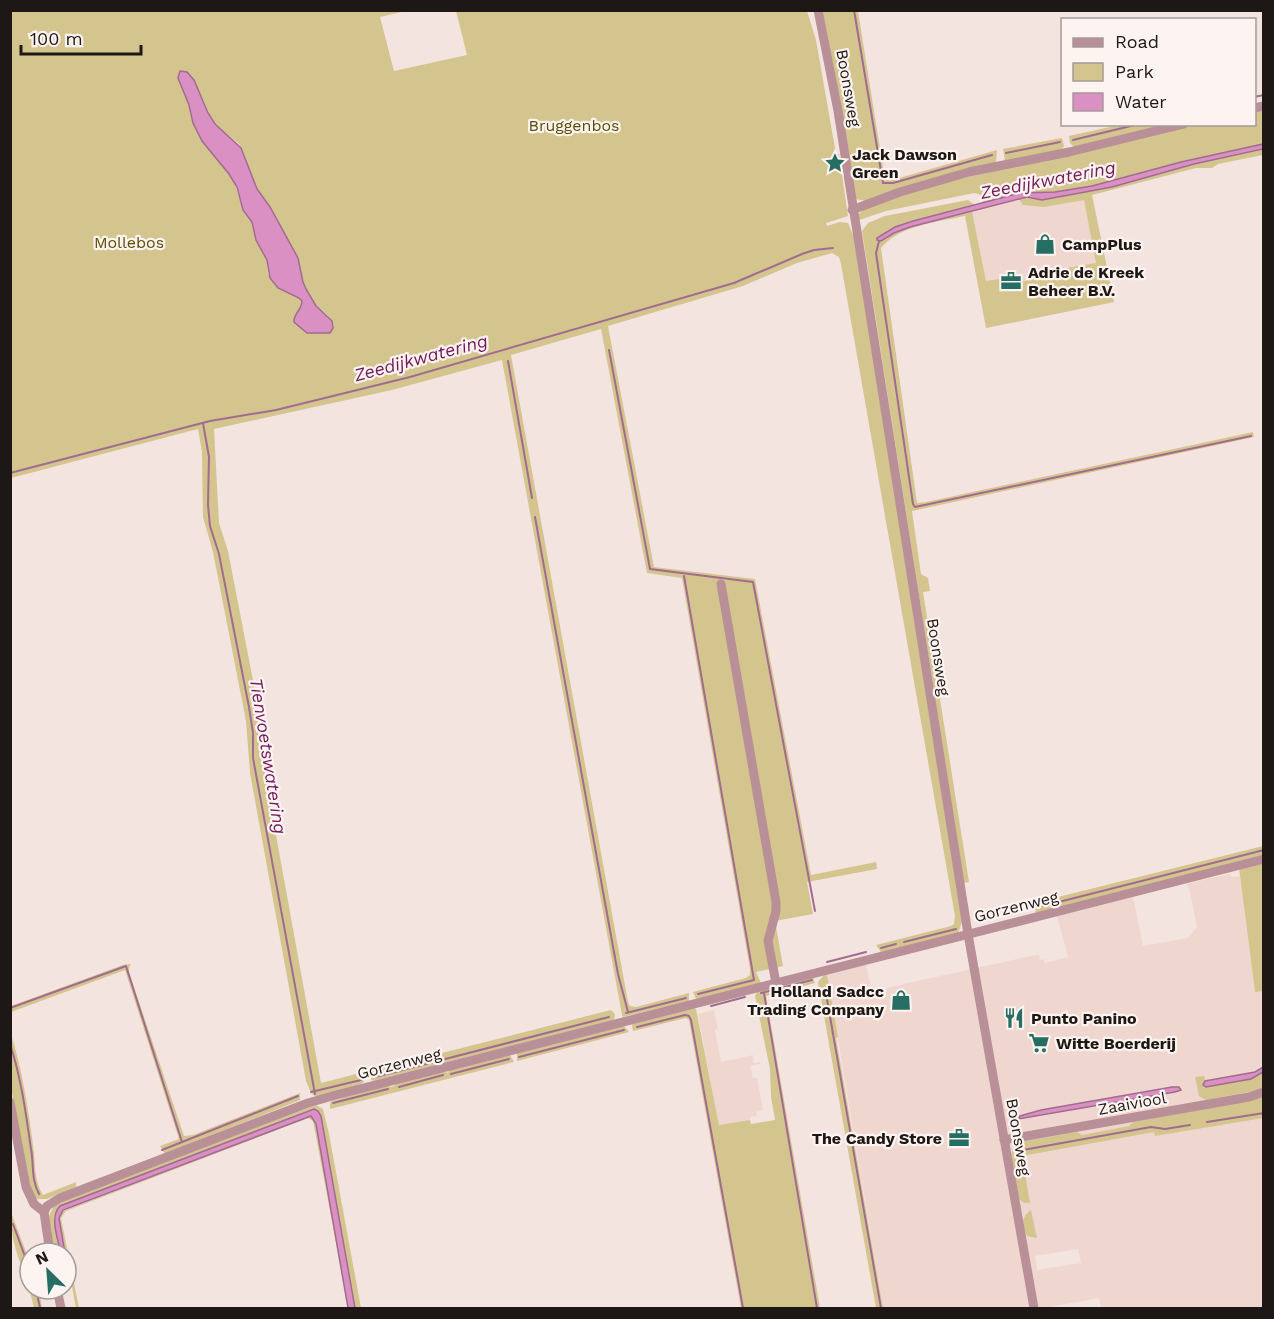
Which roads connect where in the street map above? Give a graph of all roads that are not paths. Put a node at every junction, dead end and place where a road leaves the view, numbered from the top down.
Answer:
1 (818, 10) edge
2 (1176, 126) edge
3 (852, 210) junction
4 (721, 584) dead end
5 (1263, 859) edge
6 (968, 934) junction
7 (776, 983) junction
8 (1263, 1092) edge
9 (10, 1102) edge
10 (1004, 1140) junction
11 (44, 1212) junction
12 (48, 1241) edge
13 (1034, 1308) edge

1 - 3 street, Boonsweg
2 - 3 street
3 - 6 street, Boonsweg
4 - 7 street
5 - 6 street, Gorzenweg
6 - 7 street, Gorzenweg
6 - 10 street, Boonsweg
7 - 11 street, Gorzenweg
8 - 10 street, Zaaiviool
9 - 11 street
10 - 13 street, Boonsweg
11 - 12 street

